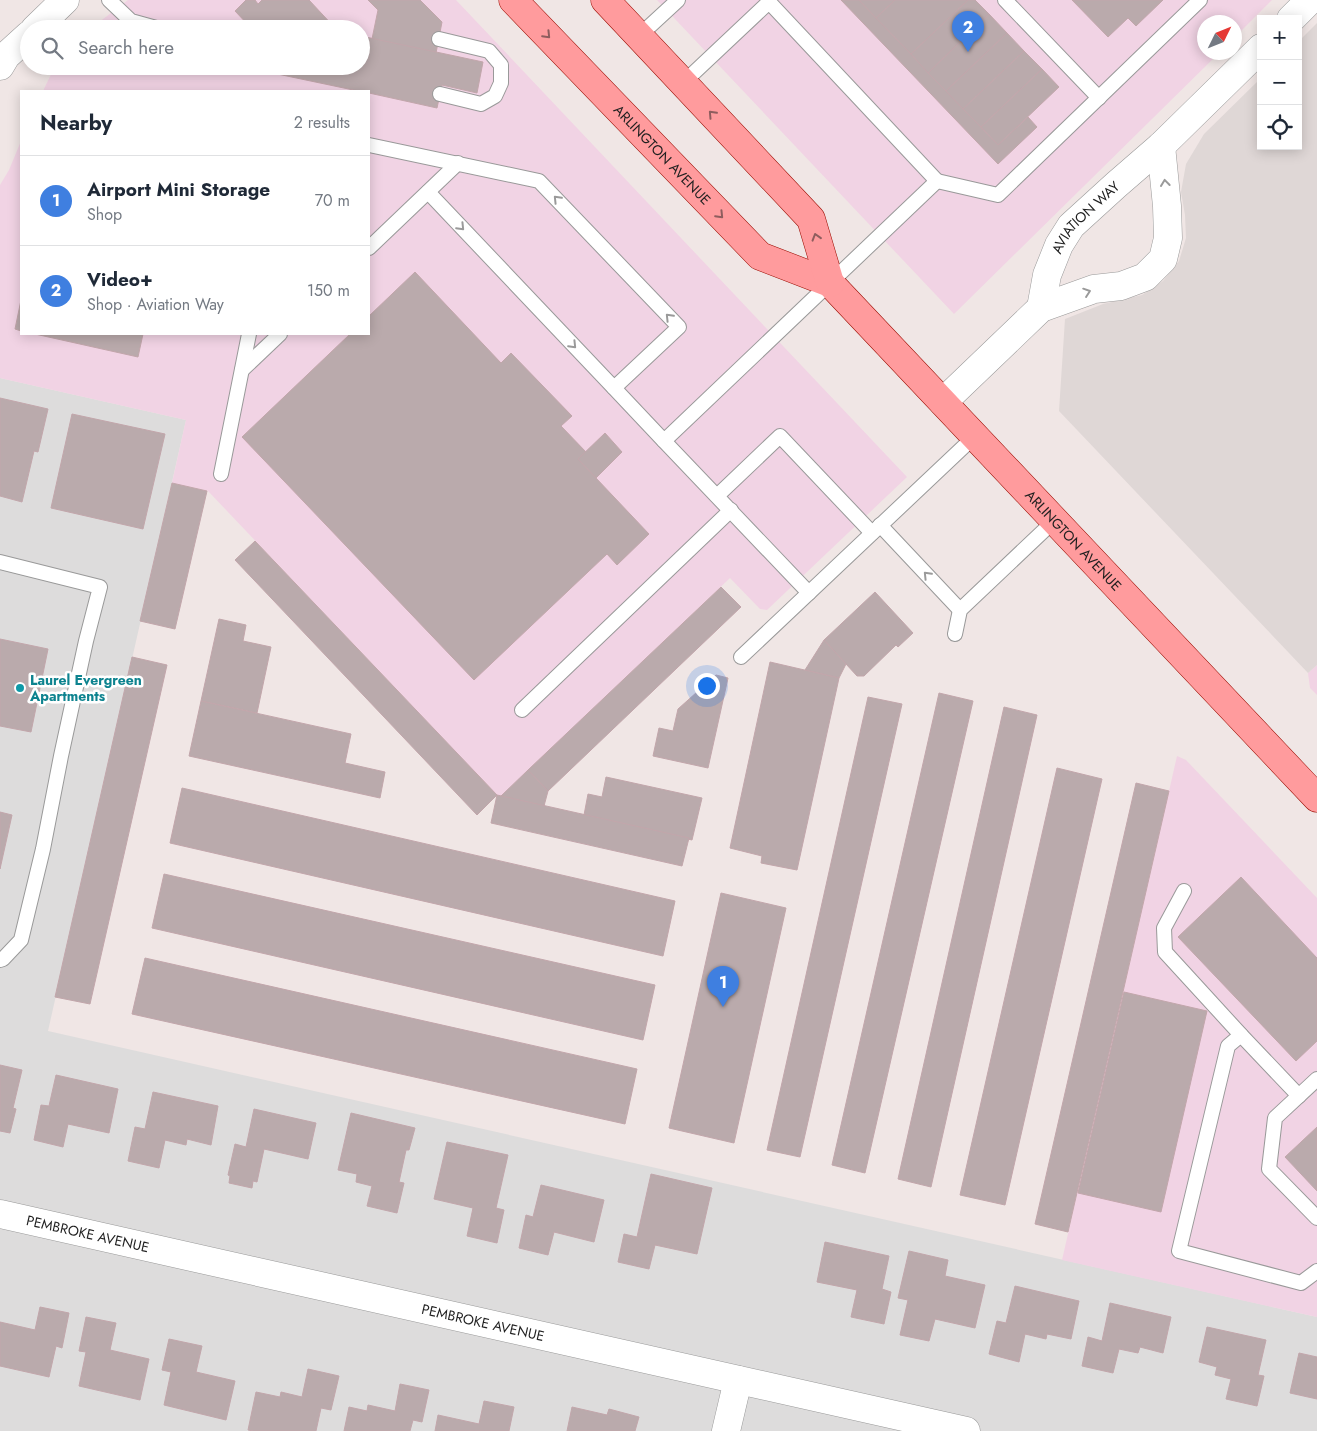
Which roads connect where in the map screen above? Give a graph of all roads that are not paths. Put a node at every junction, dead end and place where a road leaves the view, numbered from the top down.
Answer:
1 (65, 0) edge
2 (110, 0) edge
3 (513, 0) edge
4 (605, 0) edge
5 (678, 0) edge
6 (1005, 0) edge
7 (1200, 0) edge
8 (1310, 0) edge
9 (769, 1) edge
10 (1295, 15) edge
11 (44, 20) edge
12 (130, 20) edge
13 (639, 36) junction
14 (439, 39) dead end
15 (20, 43) edge
16 (1257, 52) edge
17 (0, 66) edge
18 (683, 83) junction
19 (440, 94) dead end
20 (1098, 98) junction
21 (370, 145) edge
22 (1160, 146) junction
23 (458, 163) junction
24 (937, 181) junction
25 (428, 192) junction
26 (370, 247) edge
27 (830, 283) junction
28 (1041, 308) junction
29 (249, 335) edge
30 (279, 335) edge
31 (242, 370) junction
32 (614, 388) junction
33 (943, 402) junction
34 (974, 436) junction
35 (664, 440) junction
36 (221, 474) dead end
37 (717, 496) junction
38 (731, 510) junction
39 (1054, 520) junction
40 (876, 529) junction
41 (0, 562) edge
42 (809, 593) junction
43 (960, 610) junction
44 (955, 634) dead end
45 (741, 657) dead end
46 (522, 710) dead end
47 (1317, 798) edge
48 (1184, 891) dead end
49 (0, 960) edge
50 (1242, 1035) junction
51 (1317, 1079) edge
52 (1299, 1096) junction
53 (0, 1214) edge
54 (1317, 1218) edge
55 (1317, 1271) edge
56 (738, 1380) junction
57 (726, 1431) edge
58 (966, 1431) edge

1 - 11 street
2 - 12 lane
3 -> 27 main road, ARLINGTON AVENUE
4 - 13 main road, ARLINGTON AVENUE
5 - 13 lane
6 - 20 lane
7 - 20 lane
8 - 10 street
9 - 18 lane
9 - 24 lane
13 - 18 main road, ARLINGTON AVENUE
14 - 19 lane
15 - 17 street
16 - 22 street, AVIATION WAY
27 -> 18 main road, ARLINGTON AVENUE
20 - 24 lane
21 - 23 lane
22 - 28 street, AVIATION WAY
28 -> 22 street
23 - 25 lane
32 -> 23 lane
24 - 27 lane
25 - 26 lane
25 -> 32 lane
27 - 33 main road, ARLINGTON AVENUE
27 - 35 lane
28 - 33 street
29 - 31 lane
30 - 31 lane
31 - 36 lane
32 - 35 lane
33 - 34 main road, ARLINGTON AVENUE
34 - 39 main road, ARLINGTON AVENUE
34 - 40 lane
35 - 37 lane
37 - 38 lane
37 - 40 lane
38 - 42 lane
38 - 46 lane
39 - 43 lane
39 - 47 main road, ARLINGTON AVENUE
40 - 42 lane
43 -> 40 lane
41 - 49 lane
42 - 45 lane
43 - 44 lane
48 - 50 lane
50 - 52 lane
50 - 55 lane
51 - 52 lane
52 - 54 lane
53 - 56 street, PEMBROKE AVENUE
56 - 57 street
56 - 58 street, PEMBROKE AVENUE

